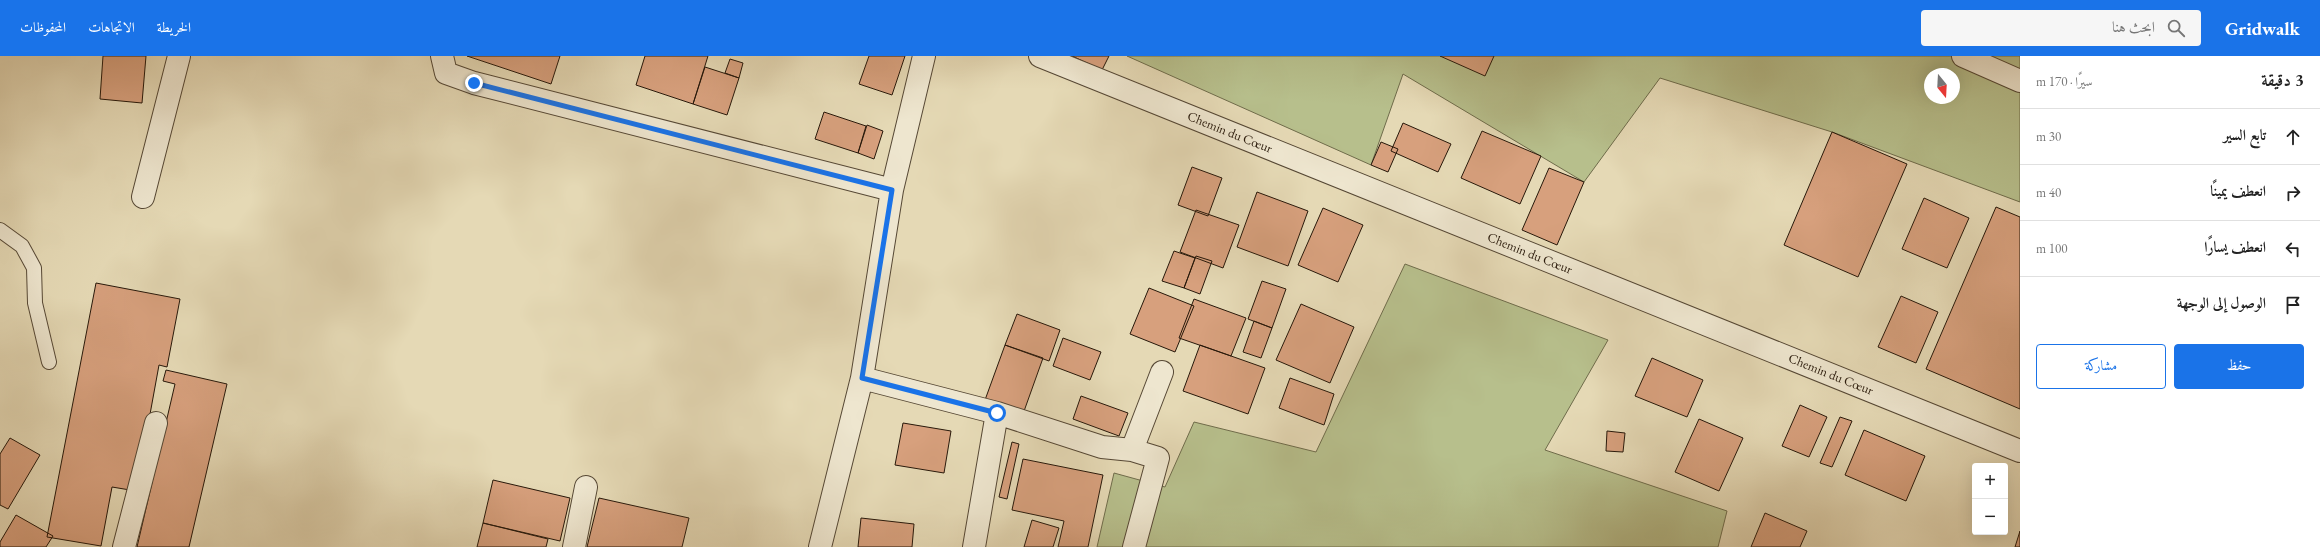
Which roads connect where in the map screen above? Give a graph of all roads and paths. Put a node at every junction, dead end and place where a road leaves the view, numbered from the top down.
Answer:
1 (179, 56) edge
2 (442, 56) edge
3 (924, 56) edge
4 (1040, 56) edge
5 (1963, 56) edge
6 (2020, 82) edge
7 (892, 190) junction
8 (143, 197) dead end
9 (0, 230) edge
10 (49, 362) dead end
11 (1162, 372) dead end
12 (862, 378) junction
13 (997, 413) junction
14 (156, 423) dead end
15 (1132, 450) junction
16 (2020, 451) edge
17 (586, 487) dead end
18 (124, 547) edge
19 (574, 547) edge
20 (820, 547) edge
21 (974, 547) edge
22 (1134, 547) edge

1 - 8 street
2 - 7 street
3 - 7 street
4 - 16 street, Chemin du Cœur
5 - 6 street
7 - 12 street
9 - 10 lane
11 - 15 street
12 - 13 street
12 - 20 street
13 - 15 street
13 - 21 street
14 - 18 street
15 - 22 street
17 - 19 street

